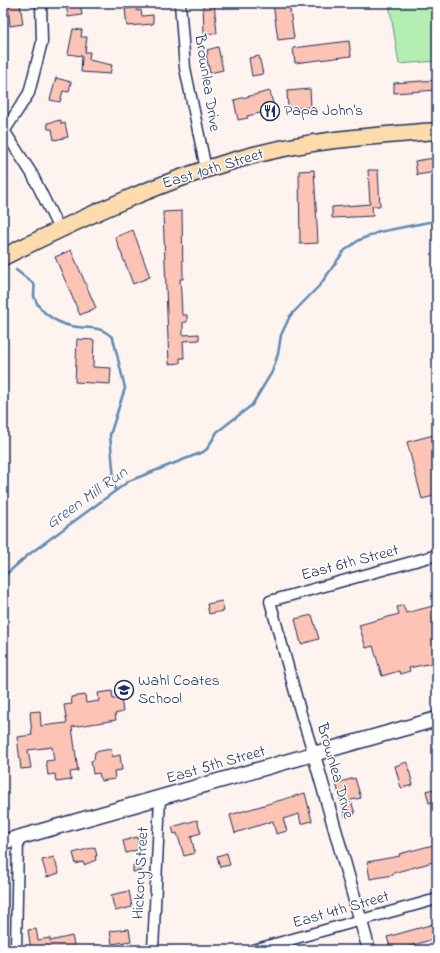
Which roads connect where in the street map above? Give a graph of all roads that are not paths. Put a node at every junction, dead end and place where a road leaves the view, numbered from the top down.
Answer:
1 (41, 3) edge
2 (180, 3) edge
3 (4, 129) edge
4 (437, 131) edge
5 (206, 168) junction
6 (59, 229) junction
7 (3, 257) edge
8 (437, 555) edge
9 (270, 601) joint
10 (437, 719) edge
11 (314, 755) junction
12 (160, 798) junction
13 (18, 838) junction
14 (3, 842) edge
15 (437, 899) edge
16 (360, 920) junction
17 (16, 950) edge
18 (153, 950) edge
19 (253, 950) edge
20 (369, 950) edge

1 - 3 street
2 - 5 street, Brownlea Drive
3 - 6 street
4 - 5 main road, East 10th Street
5 - 6 main road, East 10th Street
6 - 7 main road, East 10th Street
8 - 9 street, East 6th Street
9 - 11 street, Brownlea Drive
10 - 11 main road, East 5th Street
11 - 12 main road, East 5th Street
11 - 16 street, Brownlea Drive
12 - 13 main road, East 5th Street
12 - 18 street, Hickory Street
13 - 14 main road, East 5th Street
13 - 17 street
15 - 16 street, East 4th Street
16 - 19 street, East 4th Street
16 - 20 street, Brownlea Drive

